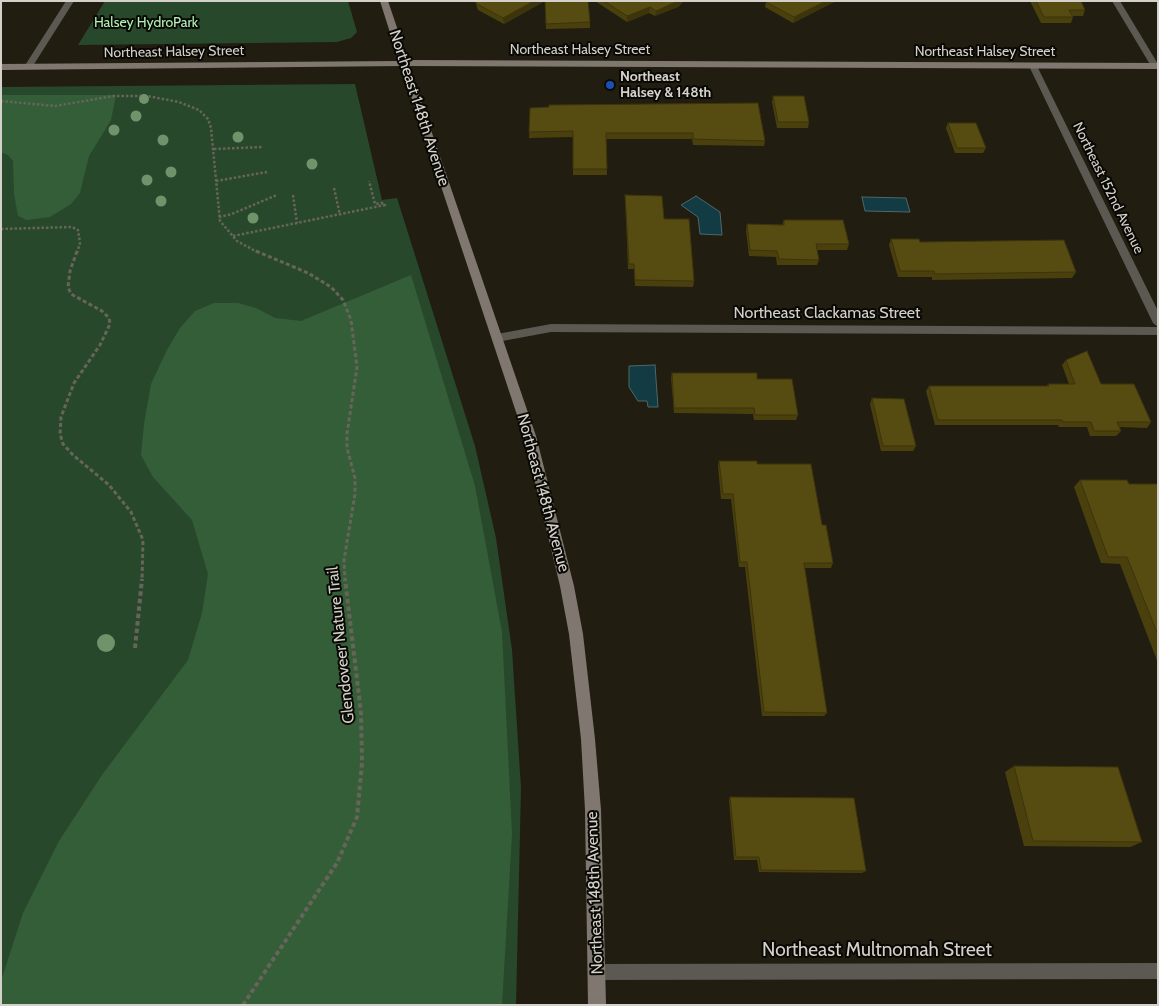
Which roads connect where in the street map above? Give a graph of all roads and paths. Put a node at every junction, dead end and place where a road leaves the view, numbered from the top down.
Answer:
1 (70, 1) edge
2 (384, 1) edge
3 (1116, 1) edge
4 (405, 63) junction
5 (1033, 66) junction
6 (1156, 66) edge
7 (1, 67) edge
8 (28, 67) junction
9 (1, 101) edge
10 (263, 147) dead end
11 (214, 149) junction
12 (267, 172) dead end
13 (216, 181) junction
14 (369, 181) dead end
15 (334, 188) dead end
16 (276, 195) dead end
17 (293, 195) dead end
18 (340, 215) junction
19 (219, 216) junction
20 (297, 223) junction
21 (1, 229) edge
22 (233, 236) junction
23 (1158, 322) edge
24 (1158, 331) edge
25 (497, 338) junction
26 (135, 648) dead end
27 (1158, 971) edge
28 (597, 972) junction
29 (243, 1005) edge
30 (597, 1005) edge

1 - 8 street
2 - 4 main road, Northeast 148th Avenue
3 - 6 street
4 - 5 main road, Northeast Halsey Street
4 - 8 main road, Northeast Halsey Street
4 - 25 main road, Northeast 148th Avenue
5 - 6 main road, Northeast Halsey Street
5 - 23 street, Northeast 152nd Avenue
7 - 8 main road, Northeast Halsey Street
9 - 11 path
10 - 11 path
11 - 13 path
12 - 13 path
13 - 19 path
14 - 18 path
15 - 18 path
16 - 19 path
17 - 20 path
18 - 20 path
19 - 22 path, Glendoveer Nature Trail
20 - 22 path
21 - 26 path
22 - 29 path, Glendoveer Nature Trail
24 - 25 street, Northeast Clackamas Street
25 - 28 main road, Northeast 148th Avenue
27 - 28 street, Northeast Multnomah Street
28 - 30 main road, Northeast 148th Avenue

